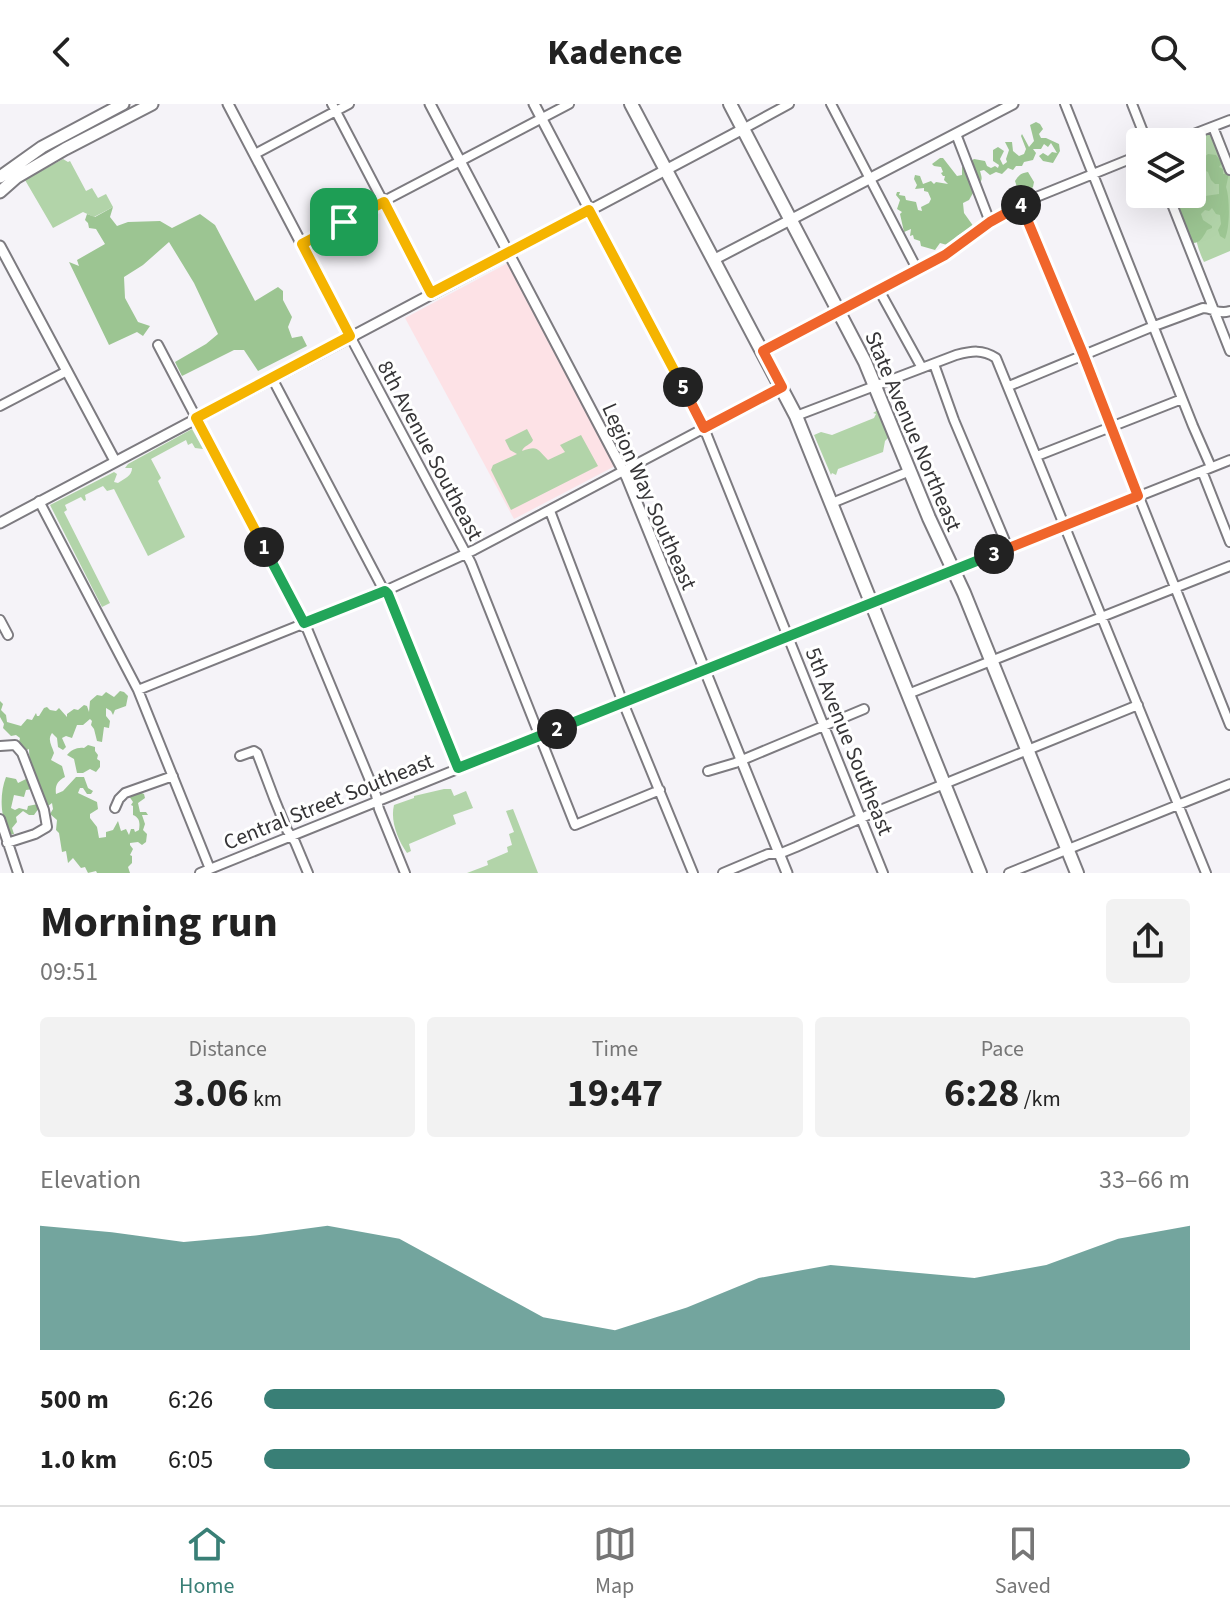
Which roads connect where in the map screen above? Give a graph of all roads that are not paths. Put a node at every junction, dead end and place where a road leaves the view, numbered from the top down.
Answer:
1 (123, 104) edge
2 (152, 104) edge
3 (228, 104) edge
4 (349, 104) edge
5 (430, 104) edge
6 (534, 104) edge
7 (569, 104) edge
8 (631, 104) edge
9 (730, 104) edge
10 (789, 104) edge
11 (831, 104) edge
12 (1013, 104) edge
13 (1065, 104) edge
14 (1132, 104) edge
15 (334, 107) edge
16 (541, 119) junction
17 (1230, 120) edge
18 (1213, 127) junction
19 (1141, 128) edge
20 (743, 129) junction
21 (1206, 130) edge
22 (956, 134) junction
23 (255, 154) junction
24 (1126, 160) edge
25 (460, 161) junction
26 (667, 169) junction
27 (1230, 170) edge
28 (1093, 173) junction
29 (0, 177) edge
30 (870, 179) junction
31 (0, 192) edge
32 (384, 202) junction
33 (1022, 204) junction
34 (1174, 208) edge
35 (589, 210) junction
36 (792, 220) junction
37 (990, 222) junction
38 (302, 244) junction
39 (0, 246) edge
40 (508, 253) junction
41 (715, 259) junction
42 (917, 269) junction
43 (879, 290) junction
44 (431, 293) junction
45 (840, 311) junction
46 (1215, 311) junction
47 (1230, 311) edge
48 (1154, 326) junction
49 (350, 336) junction
50 (158, 345) dead end
51 (763, 351) junction
52 (1230, 351) edge
53 (1083, 354) junction
54 (934, 364) junction
55 (922, 368) junction
56 (67, 371) junction
57 (272, 378) junction
58 (876, 386) junction
59 (1009, 386) junction
60 (782, 387) junction
61 (1182, 399) junction
62 (0, 406) edge
63 (796, 416) junction
64 (196, 418) junction
65 (1111, 426) junction
66 (704, 428) junction
67 (1037, 456) junction
68 (1230, 460) edge
69 (115, 461) junction
70 (1207, 469) junction
71 (624, 471) junction
72 (910, 471) junction
73 (1138, 496) junction
74 (39, 501) junction
75 (832, 503) junction
76 (550, 511) junction
77 (0, 523) edge
78 (1065, 525) junction
79 (1230, 542) edge
80 (1008, 548) junction
81 (466, 554) junction
82 (1230, 566) edge
83 (953, 570) junction
84 (1175, 588) junction
85 (385, 591) junction
86 (872, 604) junction
87 (1102, 617) junction
88 (0, 620) edge
89 (304, 623) junction
90 (8, 635) dead end
91 (788, 636) junction
92 (992, 661) junction
93 (705, 669) junction
94 (138, 690) junction
95 (908, 694) junction
96 (624, 702) junction
97 (1138, 705) junction
98 (864, 709) dead end
99 (1230, 725) edge
100 (826, 726) junction
101 (540, 735) junction
102 (0, 746) edge
103 (1028, 751) junction
104 (240, 756) dead end
105 (742, 760) junction
106 (458, 768) junction
107 (708, 771) dead end
108 (173, 776) junction
109 (1230, 784) edge
110 (944, 785) junction
111 (660, 790) junction
112 (377, 801) junction
113 (1178, 805) junction
114 (115, 808) dead end
115 (861, 818) junction
116 (0, 819) edge
117 (292, 836) junction
118 (7, 843) junction
119 (1067, 849) junction
120 (779, 854) junction
121 (210, 869) junction
122 (18, 873) edge
123 (200, 873) edge
124 (308, 873) edge
125 (405, 873) edge
126 (693, 873) edge
127 (723, 873) edge
128 (787, 873) edge
129 (883, 873) edge
130 (980, 873) edge
131 (1009, 873) edge
132 (1077, 873) edge
133 (1206, 873) edge

1 - 29 main road
2 - 31 main road
3 - 23 street, 8th Avenue Southeast
4 - 15 street
5 - 25 street, Legion Way Southeast
6 - 16 street, 5th Avenue Southeast
7 - 16 street
8 - 26 main road
9 - 20 main road, State Avenue Northeast
10 - 20 street
11 - 30 street
12 - 22 street
13 - 28 street
14 - 19 street
15 - 23 street
15 - 32 street
16 - 25 street
16 - 35 street, 5th Avenue Southeast
17 - 18 street
18 - 21 street
18 - 27 street
20 - 26 street
20 - 36 main road, State Avenue Northeast
22 - 30 street
22 - 37 street
23 - 38 street, 8th Avenue Southeast
24 - 28 street
25 - 32 street
25 - 40 street, Legion Way Southeast
26 - 35 street
26 - 41 main road
28 - 33 street
28 - 48 street
30 - 36 street
30 - 42 street
32 - 38 street
32 - 44 street
33 - 37 street
33 - 53 street
34 - 46 street
35 - 40 street
35 - 66 street, 5th Avenue Southeast
36 - 41 street
36 - 45 main road, State Avenue Northeast
37 - 42 street
38 - 49 street, 8th Avenue Southeast
39 - 56 street
40 - 44 street
40 - 71 street, Legion Way Southeast
41 - 51 main road
42 - 43 street
43 - 45 street
43 - 55 street
44 - 49 street
45 - 51 street
45 - 58 main road, State Avenue Northeast
46 - 47 street
46 - 48 street
46 - 52 street
48 - 53 street
48 - 61 street
49 - 57 street
49 - 81 street, 8th Avenue Southeast
50 - 64 street
51 - 60 main road
53 - 59 street
53 - 65 street
54 - 55 street
54 - 59 street
54 - 80 street
55 - 58 street
56 - 62 street
56 - 69 street
57 - 64 street
57 - 85 street
58 - 63 street
58 - 72 main road, State Avenue Northeast
59 - 67 street
60 - 63 main road
60 - 66 street
61 - 65 street
61 - 70 street
63 - 75 main road
64 - 69 street
64 - 89 street
65 - 67 street
65 - 73 street
66 - 71 street
66 - 91 street, 5th Avenue Southeast
67 - 78 street
68 - 70 street
69 - 74 street
70 - 73 street
70 - 79 street
71 - 76 street
71 - 93 street, Legion Way Southeast
72 - 75 street
72 - 83 main road, State Avenue Northeast
73 - 78 street
73 - 84 street
74 - 77 street
74 - 94 street
75 - 86 main road
76 - 81 street
76 - 96 street
78 - 80 street
78 - 87 street
80 - 83 street
81 - 85 street
81 - 101 street, 8th Avenue Southeast
82 - 84 street
83 - 86 street, Central Street Southeast
83 - 92 main road, State Avenue Northeast
84 - 87 street
84 - 99 street
85 - 89 street
85 - 106 street
86 - 91 street, Central Street Southeast
86 - 95 main road
87 - 92 street
87 - 97 street
88 - 90 street
89 - 94 street
89 - 112 street
91 - 93 street, Central Street Southeast
91 - 100 street, 5th Avenue Southeast
92 - 95 street
92 - 103 main road, State Avenue Northeast
93 - 96 street, Central Street Southeast
93 - 105 street, Legion Way Southeast
94 - 108 street
95 - 110 main road
96 - 101 street, Central Street Southeast
96 - 111 street
97 - 103 street
97 - 113 street
98 - 100 street
100 - 105 street
100 - 115 street, 5th Avenue Southeast
101 - 106 street, Central Street Southeast
101 - 111 street, 8th Avenue Southeast
102 - 118 street
103 - 110 street
103 - 119 main road, State Avenue Northeast
104 - 117 street
105 - 107 street
105 - 120 street, Legion Way Southeast
106 - 112 street, Central Street Southeast
108 - 114 street
108 - 121 street
109 - 113 street
110 - 115 street
110 - 130 main road
111 - 126 street
112 - 117 street, Central Street Southeast
112 - 125 street
113 - 119 street
113 - 133 street
115 - 120 street
115 - 129 street, 5th Avenue Southeast
116 - 118 street
117 - 121 street, Central Street Southeast
117 - 124 street
118 - 122 street
119 - 131 street
119 - 132 main road, State Avenue Northeast
120 - 127 street
120 - 128 street, Legion Way Southeast
121 - 123 street, Central Street Southeast

